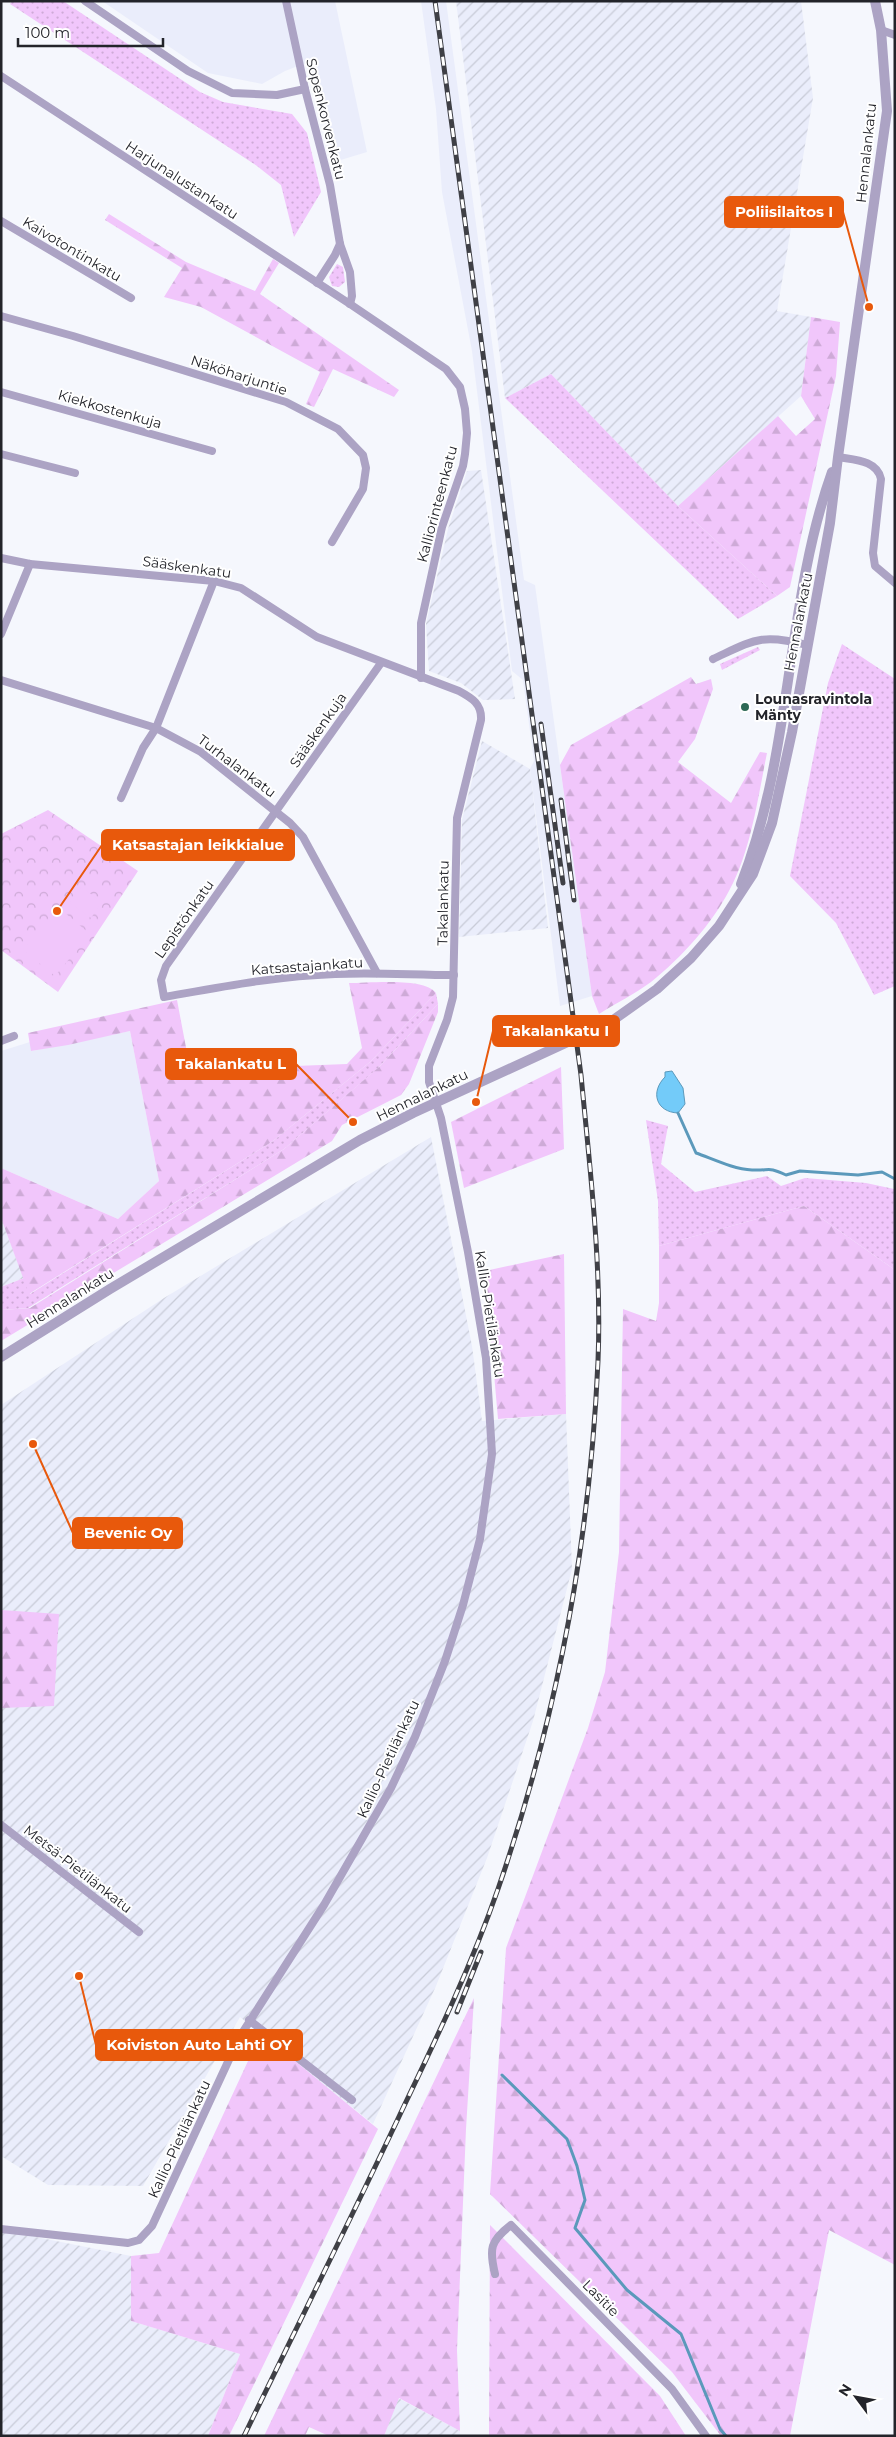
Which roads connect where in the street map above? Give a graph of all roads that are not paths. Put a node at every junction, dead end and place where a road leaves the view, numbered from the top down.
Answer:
1 (85, 1) edge
2 (286, 1) edge
3 (876, 1) edge
4 (881, 30) junction
5 (895, 35) edge
6 (1, 76) edge
7 (305, 89) junction
8 (1, 221) edge
9 (340, 244) junction
10 (317, 283) junction
11 (131, 298) dead end
12 (350, 304) junction
13 (1, 316) edge
14 (1, 392) edge
15 (212, 451) dead end
16 (1, 454) edge
17 (838, 457) junction
18 (75, 473) dead end
19 (332, 542) dead end
20 (1, 558) edge
21 (30, 564) junction
22 (214, 581) junction
23 (895, 583) edge
24 (1, 634) edge
25 (794, 642) junction
26 (807, 645) junction
27 (713, 659) dead end
28 (380, 663) junction
29 (421, 678) junction
30 (1, 680) edge
31 (477, 702) joint
32 (156, 728) junction
33 (121, 798) dead end
34 (275, 811) junction
35 (734, 903) junction
36 (377, 973) junction
37 (454, 974) junction
38 (164, 997) joint
39 (14, 1036) dead end
40 (1, 1041) edge
41 (436, 1102) junction
42 (1, 1357) edge
43 (1, 1825) edge
44 (139, 1932) dead end
45 (249, 2020) junction
46 (352, 2100) dead end
47 (1, 2229) edge
48 (495, 2274) dead end
49 (706, 2436) edge

1 - 7 street
2 - 7 street, Sopenkorvenkatu
3 - 4 street, Hennalankatu
4 - 5 street
4 - 17 street, Hennalankatu
6 - 10 street, Harjunalustankatu
7 - 9 street, Sopenkorvenkatu
8 - 11 street, Kaivotontinkatu
9 - 10 street
9 - 12 street
10 - 12 street, Harjunalustankatu
12 - 29 street, Kalliorinteenkatu
13 - 19 street, Näköharjuntie
14 - 15 street, Kiekkostenkuja
16 - 18 street
17 - 23 street
17 - 25 street, Hennalankatu
17 - 26 street, Hennalankatu
20 - 21 street, Sääskenkatu
21 - 22 street, Sääskenkatu
21 - 24 street
22 - 28 street, Sääskenkatu
22 - 32 street
25 - 26 street
25 - 27 street
25 - 35 street, Hennalankatu
26 - 35 street, Hennalankatu
28 - 29 street, Sääskenkatu
28 - 34 street, Sääskenkuja
29 - 31 street, Sääskenkatu
30 - 32 street, Turhalankatu
31 - 37 street, Takalankatu
32 - 33 street
32 - 34 street, Turhalankatu
34 - 36 street, Turhalankatu
34 - 38 street, Lepistönkatu
35 - 41 street, Hennalankatu
36 - 37 street, Katsastajankatu
36 - 38 street, Katsastajankatu
37 - 41 street, Takalankatu
39 - 40 street
41 - 42 street, Hennalankatu
41 - 45 street, Kallio-Pietilänkatu
43 - 44 street, Metsä-Pietilänkatu
45 - 46 street
45 - 47 street, Kallio-Pietilänkatu
48 - 49 street, Lasitie

